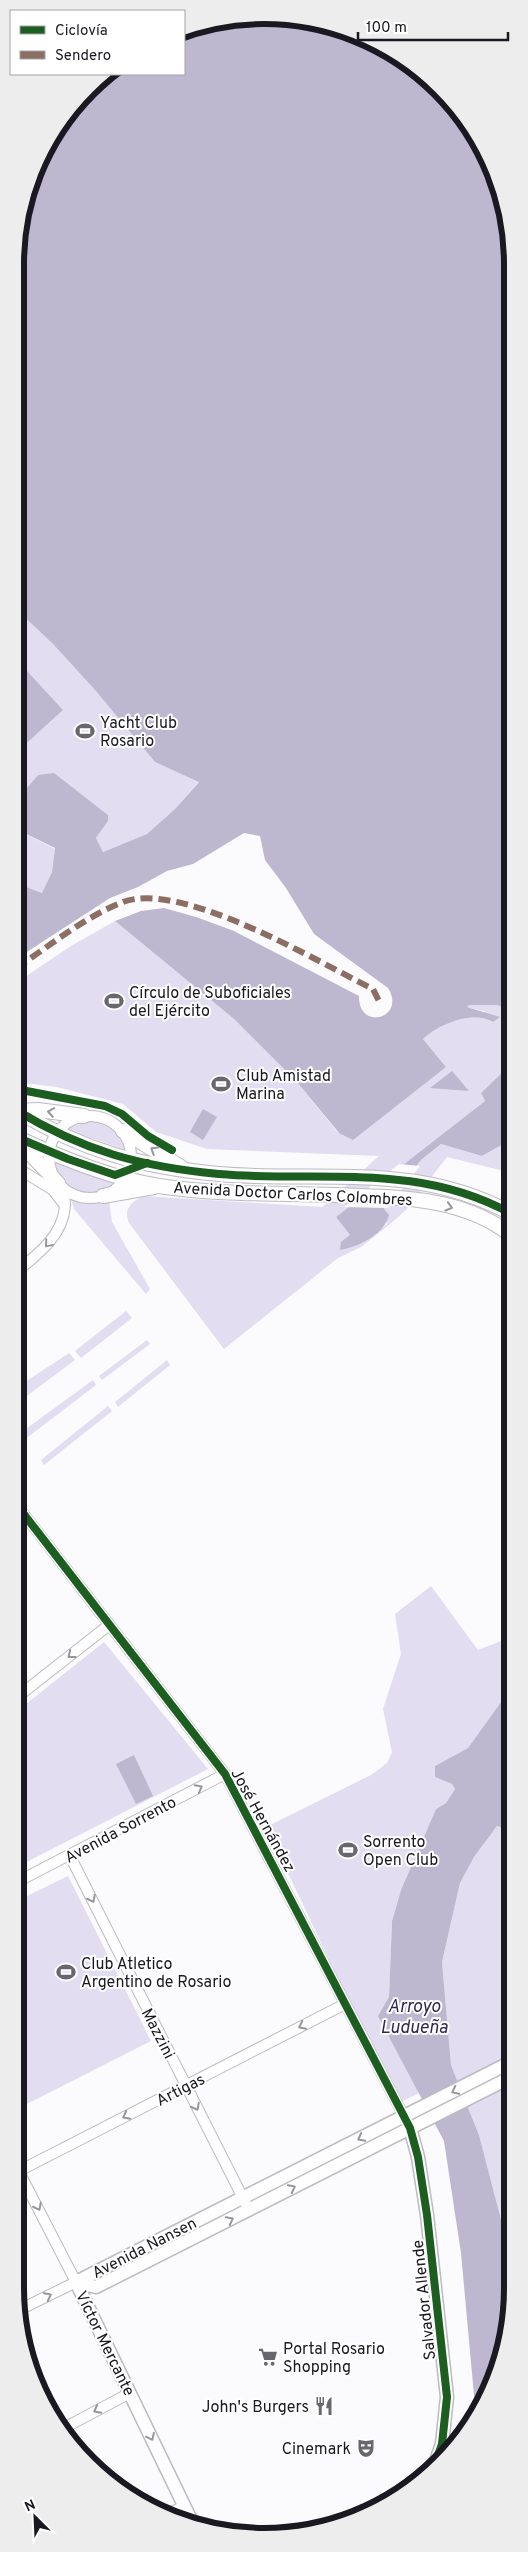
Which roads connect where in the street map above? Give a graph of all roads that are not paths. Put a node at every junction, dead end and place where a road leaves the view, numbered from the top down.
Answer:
1 (24, 1110) edge
2 (24, 1114) edge
3 (84, 1116) junction
4 (123, 1131) junction
5 (56, 1134) junction
6 (24, 1141) edge
7 (24, 1147) edge
8 (49, 1152) junction
9 (132, 1161) junction
10 (186, 1170) junction
11 (24, 1171) edge
12 (126, 1178) junction
13 (158, 1186) junction
14 (61, 1189) junction
15 (103, 1196) junction
16 (504, 1210) edge
17 (504, 1231) edge
18 (24, 1265) edge
19 (24, 1515) edge
20 (109, 1625) junction
21 (24, 1692) edge
22 (225, 1774) junction
23 (70, 1856) junction
24 (24, 1879) edge
25 (345, 2004) junction
26 (504, 2066) edge
27 (504, 2081) edge
28 (186, 2086) junction
29 (404, 2116) junction
30 (410, 2128) junction
31 (24, 2165) edge
32 (24, 2184) edge
33 (242, 2198) junction
34 (249, 2210) junction
35 (76, 2282) junction
36 (24, 2308) edge
37 (130, 2393) junction
38 (68, 2426) edge
39 (439, 2453) edge
40 (185, 2506) junction
41 (174, 2511) edge
42 (189, 2516) edge

3 -> 1 main road
2 - 5 main road, Avenida Doctor Carlos Colombres
3 - 4 street
3 - 5 street
4 - 9 street
10 -> 4 main road
5 - 8 street
5 - 9 main road, Avenida Doctor Carlos Colombres
6 - 8 main road, Avenida Doctor Carlos Colombres
7 - 14 main road
8 - 12 main road, Avenida Doctor Carlos Colombres
8 - 14 street
9 - 10 main road, Avenida Doctor Carlos Colombres
9 - 12 street
10 - 16 main road, Avenida Doctor Carlos Colombres
11 - 14 street
12 - 13 main road, Avenida Doctor Carlos Colombres
12 - 15 street
13 - 15 main road
13 -> 17 main road, Avenida Doctor Carlos Colombres
14 - 15 street
14 -> 18 street
19 - 20 street, José Hernández
20 -> 21 street
20 - 22 street, José Hernández
23 -> 22 street, Avenida Sorrento
22 - 25 street, José Hernández
23 - 24 street, Avenida Sorrento
23 -> 28 street, Mazzini
25 -> 28 street, Artigas
25 - 29 street, José Hernández
26 -> 29 street, Avenida Nansen
27 - 30 street, Avenida Nansen
28 -> 31 street, Artigas
28 -> 33 street, Mazzini
29 - 30 street, José Hernández
29 -> 33 street, Avenida Nansen
34 -> 30 street, Avenida Nansen
30 - 39 street, Salvador Allende
32 -> 35 street, Víctor Mercante
33 - 34 street, Mazzini
33 - 35 street, Avenida Nansen
35 -> 34 street, Avenida Nansen
36 -> 35 street
35 - 37 street, Víctor Mercante
37 -> 38 street
37 -> 40 street, Víctor Mercante
40 - 41 street
40 - 42 street, Víctor Mercante

